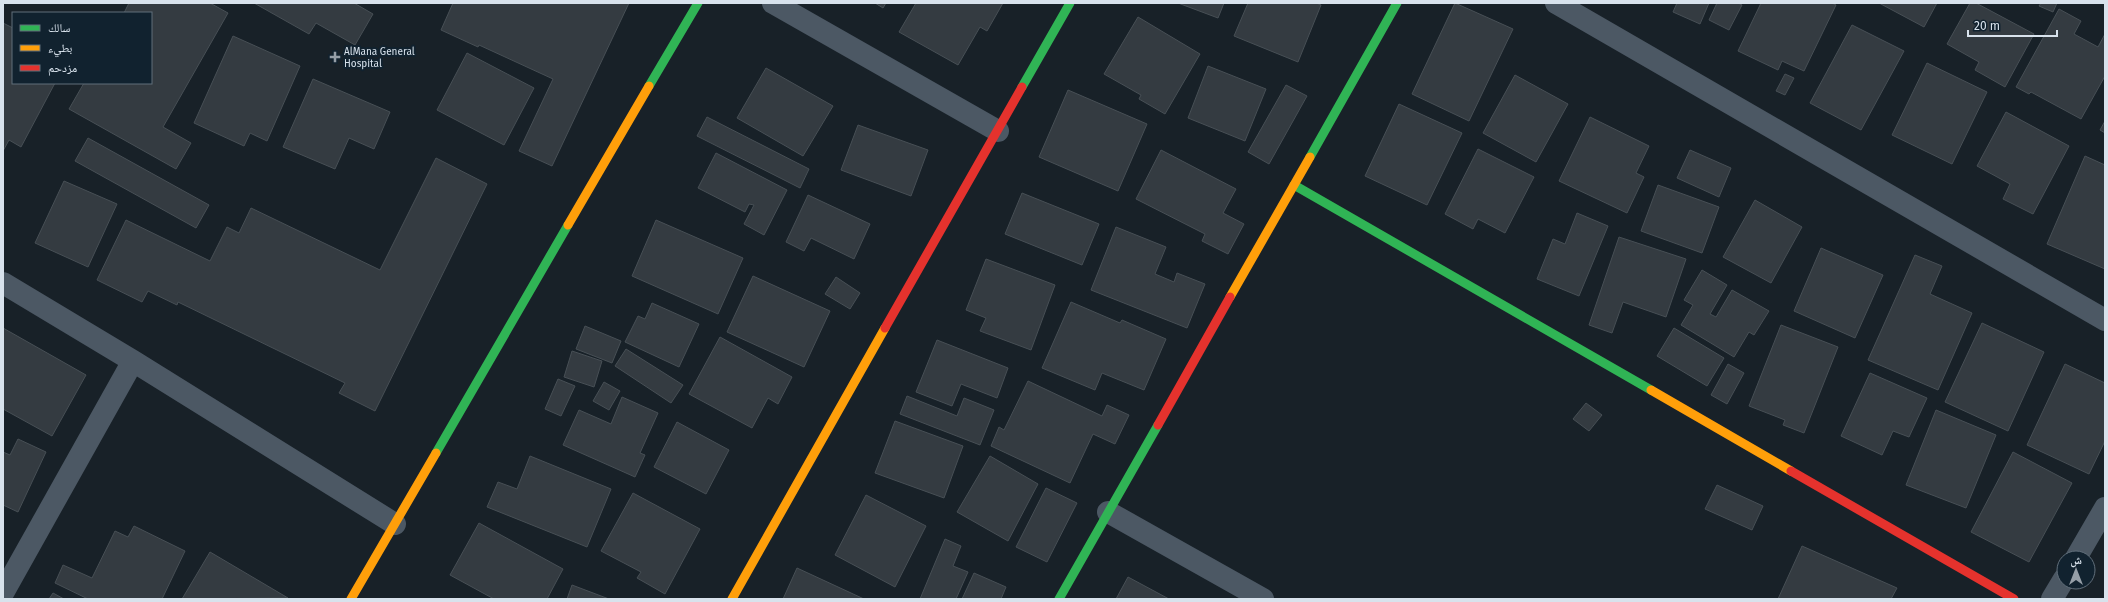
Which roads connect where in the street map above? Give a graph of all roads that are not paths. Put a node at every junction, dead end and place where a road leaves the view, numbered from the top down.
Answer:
1 (698, 3) edge
2 (774, 3) edge
3 (1070, 3) edge
4 (1397, 3) edge
5 (1556, 3) edge
6 (998, 131) junction
7 (1294, 185) junction
8 (3, 283) edge
9 (2105, 320) edge
10 (133, 361) junction
11 (2105, 508) edge
12 (1108, 512) junction
13 (395, 524) junction
14 (2081, 550) edge
15 (2057, 590) edge
16 (3, 593) edge
17 (352, 599) edge
18 (732, 599) edge
19 (1059, 599) edge
20 (1263, 599) edge
21 (2014, 599) edge
22 (2052, 599) edge

1 - 13 street
2 - 6 street
3 - 6 street
4 - 7 street
5 - 9 street
6 - 18 street
7 - 12 street
7 - 21 street
8 - 10 street
10 - 13 street
10 - 16 street
11 - 14 street
12 - 19 street
12 - 20 street
13 - 17 street
15 - 22 street

